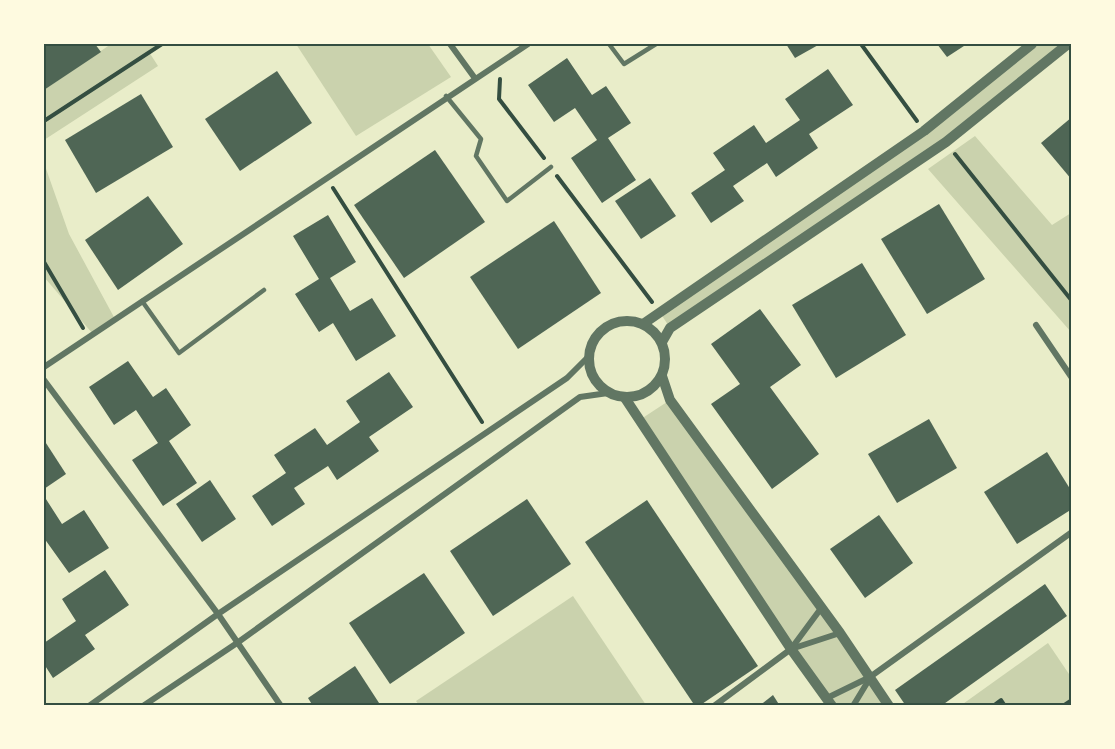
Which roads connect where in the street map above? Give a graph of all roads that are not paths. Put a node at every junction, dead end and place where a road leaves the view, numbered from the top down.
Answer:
1 (450, 44) edge
2 (528, 44) edge
3 (609, 44) edge
4 (656, 44) edge
5 (1032, 44) edge
6 (1068, 44) edge
7 (474, 77) junction
8 (446, 96) junction
9 (551, 168) road end
10 (264, 290) dead end
11 (142, 301) junction
12 (643, 324) junction
13 (1036, 325) dead end
14 (662, 342) junction
15 (589, 356) junction
16 (44, 367) edge
17 (662, 376) junction
18 (1071, 378) edge
19 (44, 380) edge
20 (608, 393) junction
21 (625, 398) junction
22 (1071, 532) edge
23 (822, 608) junction
24 (218, 614) junction
25 (840, 633) junction
26 (237, 643) junction
27 (791, 649) junction
28 (870, 677) junction
29 (829, 702) edge
30 (89, 705) edge
31 (143, 705) edge
32 (281, 705) edge
33 (714, 705) edge
34 (853, 705) edge
35 (889, 705) edge

1 - 7 street
2 - 7 street
3 - 4 lane
5 - 12 street
6 - 14 street
7 - 8 street
8 - 9 lane
8 - 11 street
10 - 11 lane
11 - 16 street
12 - 14 street
12 - 15 street
13 - 18 street
14 - 17 street
15 - 20 street
15 - 24 street
17 - 21 street
17 - 23 street
19 - 24 street
20 - 21 street
20 - 26 street
21 - 27 street
22 - 28 street
23 - 25 street
23 - 27 street
24 - 26 street
24 - 30 street
25 - 27 street
25 - 28 street
26 - 31 street
26 - 32 street
27 - 29 street
27 - 33 street
28 - 29 street
28 - 34 street
28 - 35 street

